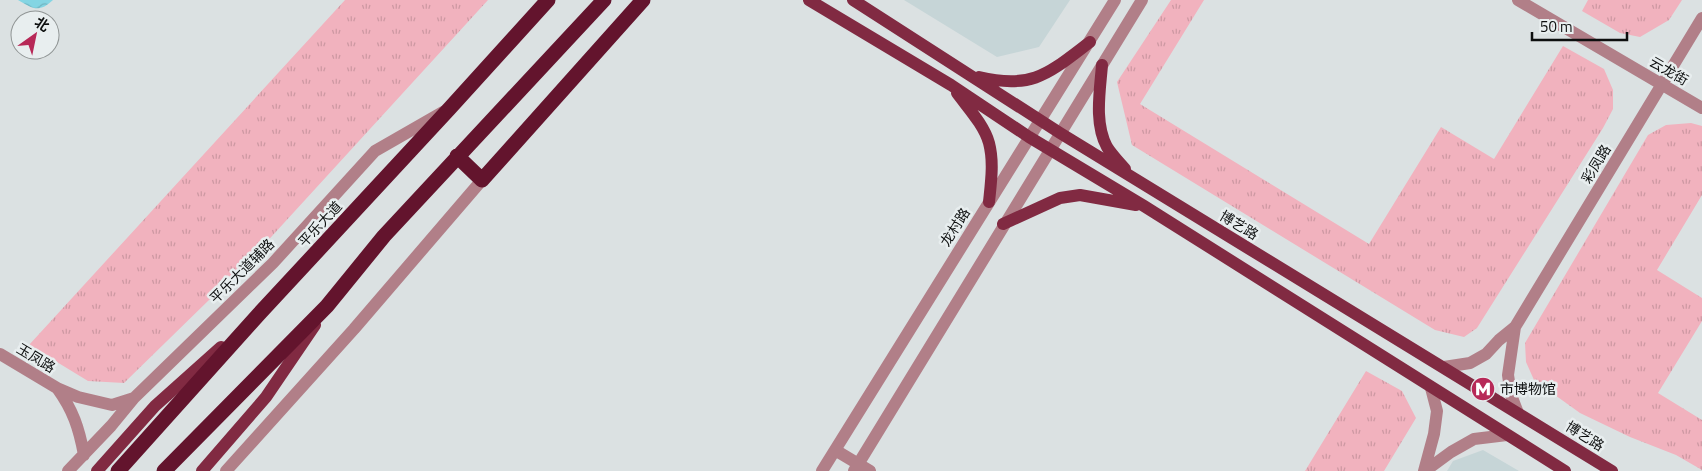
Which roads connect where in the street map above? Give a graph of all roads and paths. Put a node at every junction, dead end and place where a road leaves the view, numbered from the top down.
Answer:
1 (548, 0) edge
2 (604, 0) edge
3 (643, 0) edge
4 (809, 0) edge
5 (853, 0) edge
6 (1114, 0) edge
7 (1142, 0) edge
8 (1518, 0) edge
9 (1702, 18) edge
10 (1090, 42) junction
11 (1102, 65) junction
12 (968, 75) junction
13 (1662, 84) junction
14 (951, 85) junction
15 (450, 108) junction
16 (1702, 108) edge
17 (1040, 119) junction
18 (1060, 132) junction
19 (1028, 137) junction
20 (1050, 150) junction
21 (457, 156) junction
22 (1129, 175) junction
23 (482, 180) junction
24 (989, 202) junction
25 (1144, 206) junction
26 (1003, 224) junction
27 (327, 306) junction
28 (259, 314) junction
29 (1516, 327) junction
30 (0, 354) edge
31 (1444, 367) junction
32 (57, 388) junction
33 (1431, 388) junction
34 (134, 398) junction
35 (1518, 412) junction
36 (1508, 435) junction
37 (835, 450) junction
38 (84, 455) junction
39 (241, 456) junction
40 (1599, 463) junction
41 (856, 468) edge
42 (68, 471) edge
43 (97, 471) edge
44 (118, 471) edge
45 (164, 471) edge
46 (202, 471) edge
47 (226, 471) edge
48 (239, 471) edge
49 (822, 471) edge
50 (870, 471) edge
51 (1424, 471) edge
52 (1564, 471) edge
53 (1612, 471) edge
54 (1625, 471) edge

1 - 15 highway, 平乐大道
2 - 21 highway
3 - 23 highway
4 - 14 main road
5 - 12 main road, 博艺路
6 - 10 street, 龙村路
7 - 11 street
8 - 13 street, 云龙街
9 - 13 street, 彩凤路
10 - 12 main road
10 - 17 street, 龙村路
11 - 18 street
11 - 22 main road
12 - 17 main road, 博艺路
13 - 16 street, 云龙街
13 - 29 street, 彩凤路
14 - 19 main road
14 - 24 main road
15 - 28 highway, 平乐大道
15 - 34 street, 平乐大道辅路
17 - 18 main road, 博艺路
17 - 19 street, 龙村路
18 - 20 street
18 - 22 main road, 博艺路
19 - 20 main road
19 - 24 street, 龙村路
20 - 25 main road
20 - 26 street
21 - 23 highway
21 - 27 highway
22 - 31 main road, 博艺路
23 - 39 street
24 - 37 street, 龙村路
25 - 26 main road
25 - 33 main road
26 - 41 street
27 - 45 highway
27 - 46 main road
28 - 43 main road
28 - 44 highway, 平乐大道
29 - 31 street
29 - 35 street
30 - 32 street, 玉凤路
31 - 35 main road, 博艺路
32 - 34 street, 玉凤路
32 - 38 street
33 - 36 main road
33 - 51 street
34 - 38 street, 平乐大道辅路
35 - 40 main road, 博艺路
36 - 51 street
36 - 52 main road
37 - 41 street
37 - 49 street, 龙村路
38 - 42 street, 平乐大道辅路
39 - 47 street
39 - 48 street
40 - 53 main road, 博艺路
40 - 54 main road
41 - 50 street

